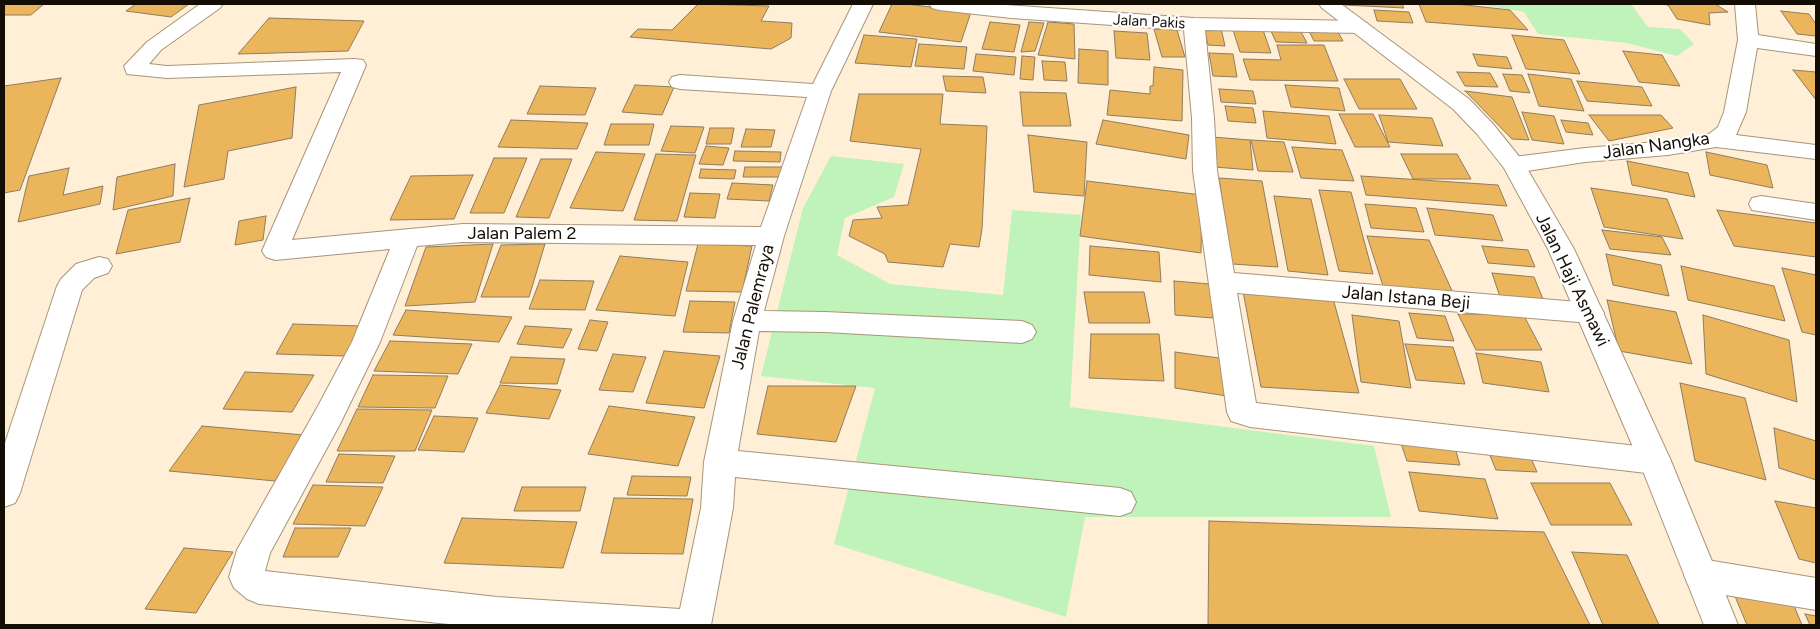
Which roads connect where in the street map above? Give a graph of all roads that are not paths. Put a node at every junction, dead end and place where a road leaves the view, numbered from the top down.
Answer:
1 (213, 4) edge
2 (863, 4) edge
3 (939, 4) edge
4 (1329, 4) edge
5 (1745, 4) edge
6 (1194, 24) junction
7 (1360, 27) junction
8 (1748, 40) junction
9 (1816, 50) edge
10 (680, 82) dead end
11 (820, 91) junction
12 (1716, 140) junction
13 (1816, 152) edge
14 (1514, 165) junction
15 (1761, 204) dead end
16 (1816, 212) edge
17 (771, 236) junction
18 (407, 238) junction
19 (98, 266) dead end
20 (1222, 282) junction
21 (1590, 314) junction
22 (747, 321) junction
23 (1022, 332) dead end
24 (1655, 461) junction
25 (720, 462) junction
26 (4, 494) edge
27 (1120, 502) dead end
28 (1701, 575) junction
29 (1816, 594) edge
30 (677, 625) edge
31 (694, 625) edge
32 (1721, 625) edge

1 - 18 street, Jalan Palem 2
2 - 11 street, Jalan Palemraya
3 - 6 street, Jalan Pakis
4 - 7 street, Jalan Haji Asmawi
5 - 8 street, Jalan Nangka
6 - 7 street, Jalan Pakis
6 - 20 street
7 - 14 street, Jalan Haji Asmawi
8 - 9 street
8 - 12 street, Jalan Nangka
10 - 11 street
11 - 17 street, Jalan Palemraya
12 - 13 street
12 - 14 street, Jalan Nangka
14 - 21 street, Jalan Haji Asmawi
15 - 16 street
17 - 18 street, Jalan Palem 2
17 - 22 street, Jalan Palemraya
18 - 30 street
19 - 26 street
20 - 21 street, Jalan Istana Beji
20 - 24 street
21 - 24 street, Jalan Haji Asmawi
22 - 23 street
22 - 25 street, Jalan Palemraya
24 - 28 street, Jalan Haji Asmawi
25 - 27 street
25 - 31 street, Jalan Palemraya
28 - 29 street
28 - 32 street, Jalan Haji Asmawi

